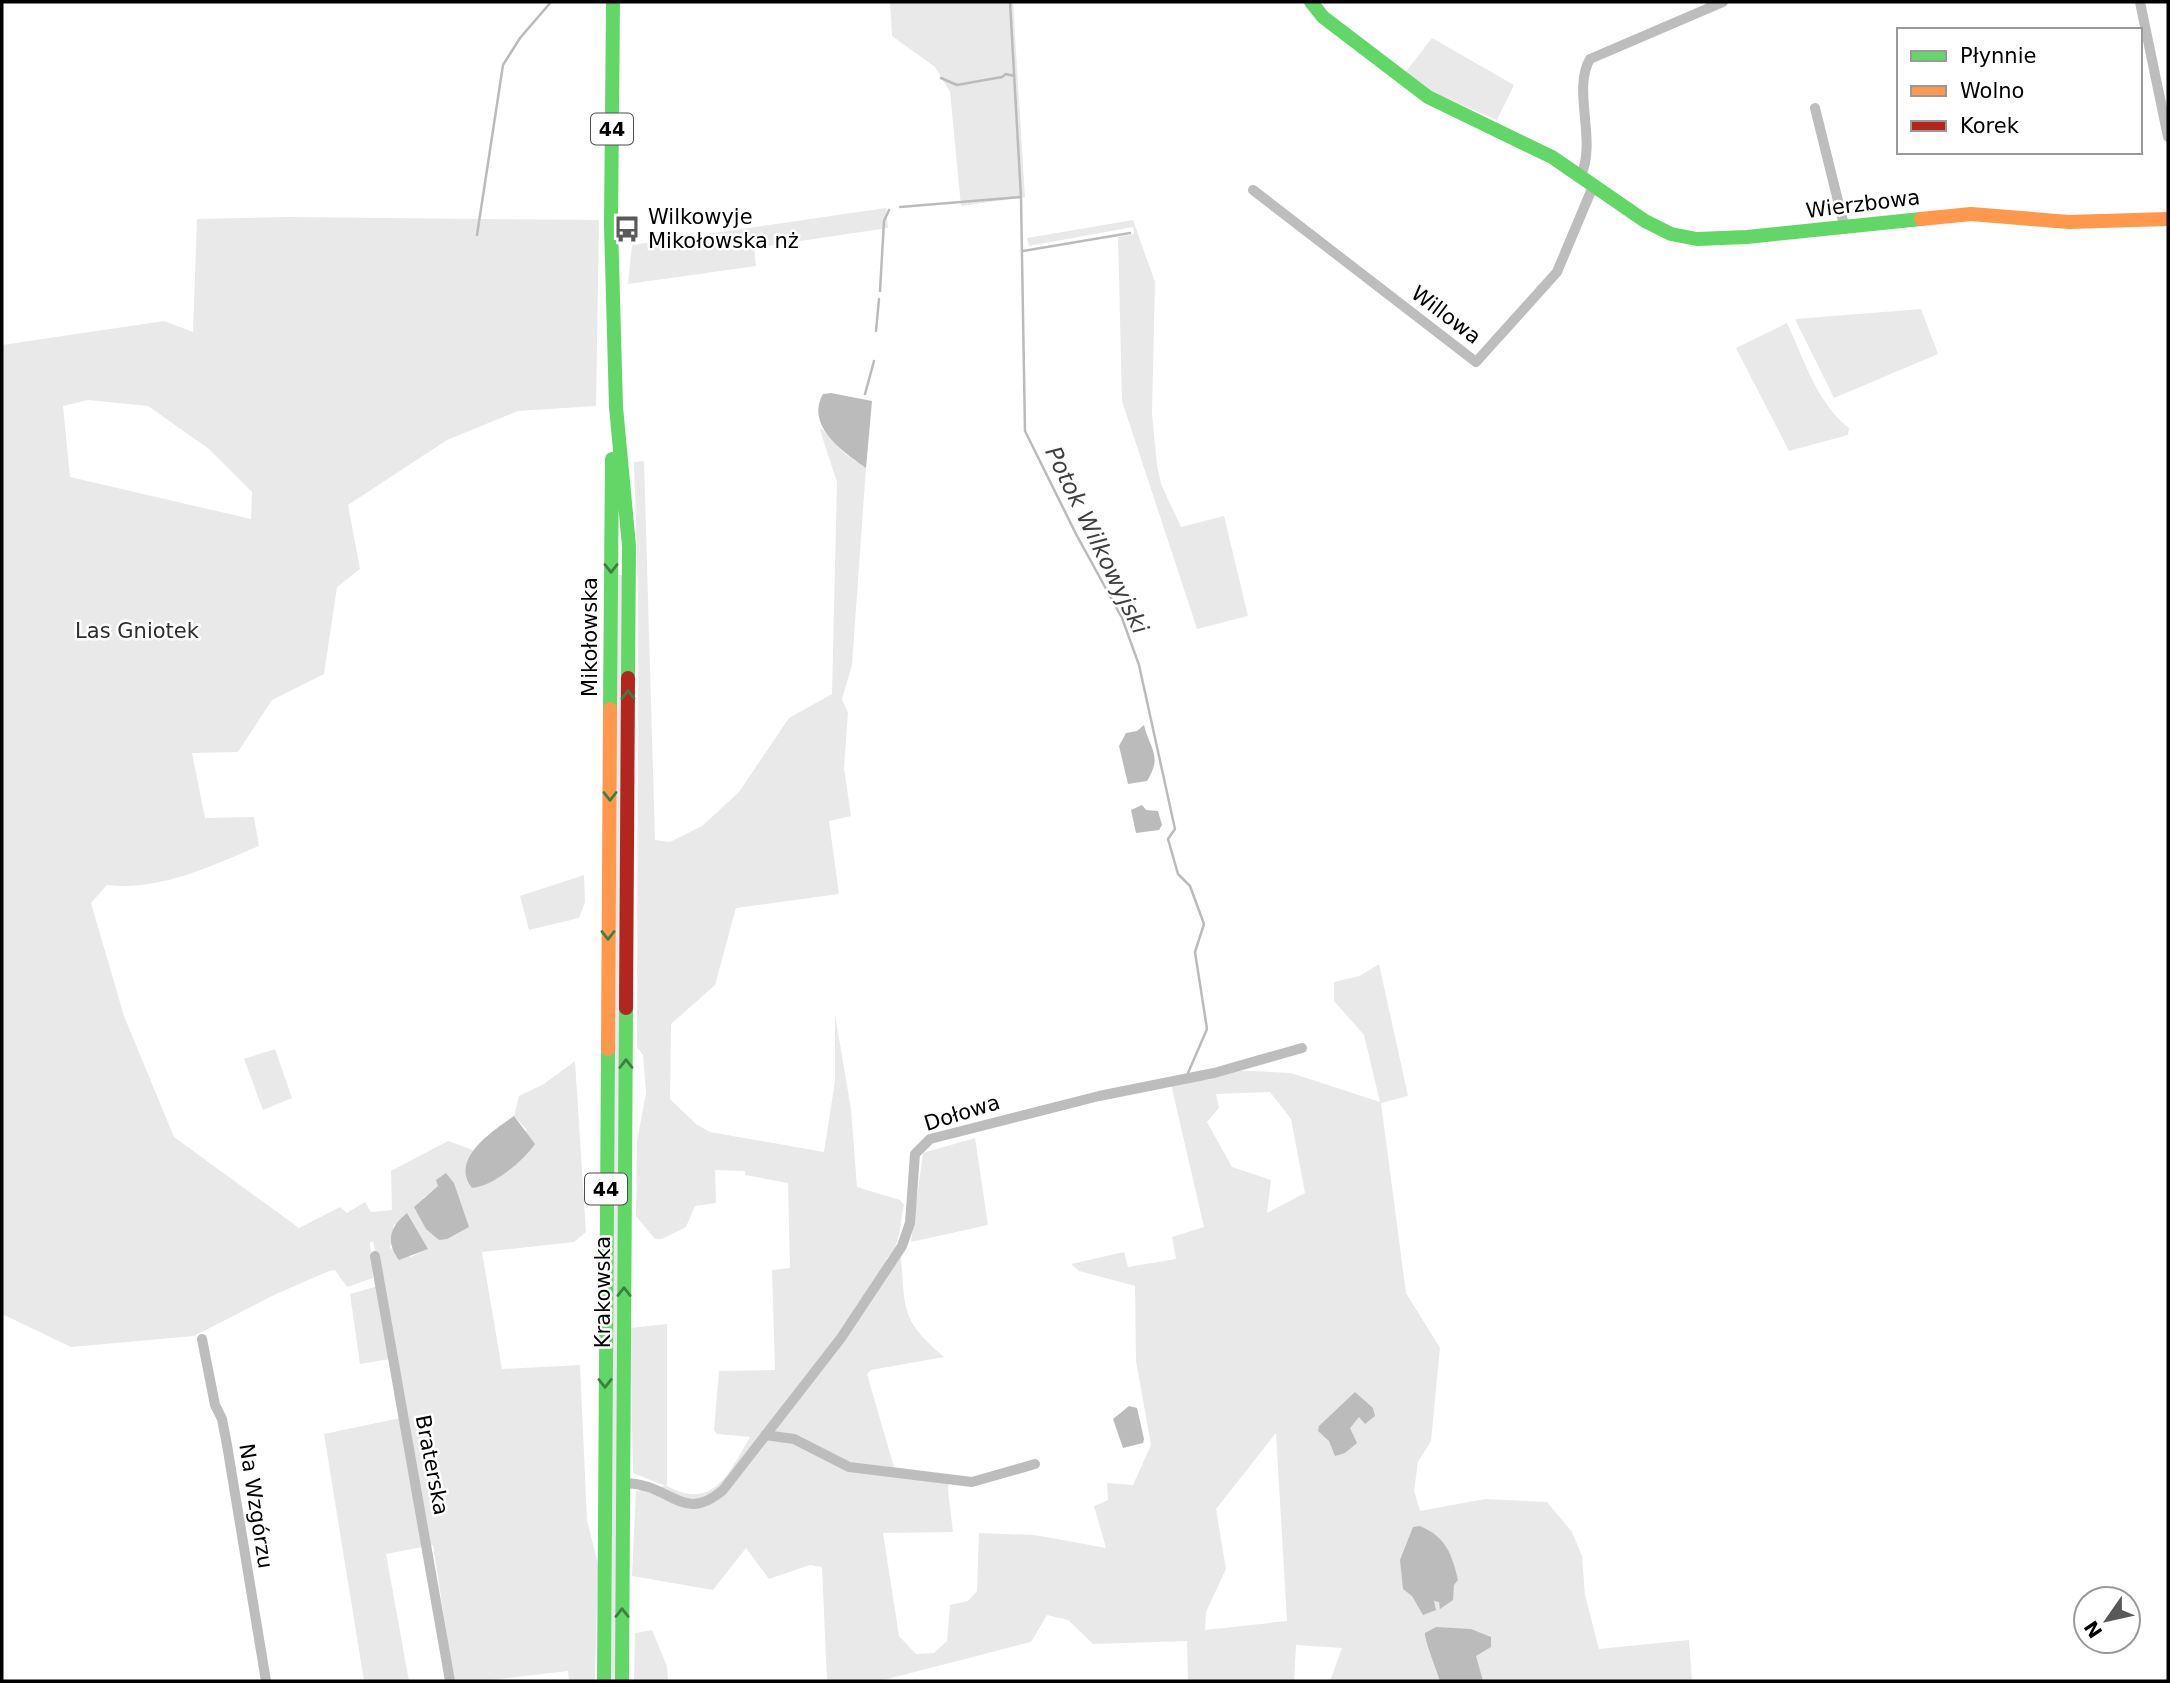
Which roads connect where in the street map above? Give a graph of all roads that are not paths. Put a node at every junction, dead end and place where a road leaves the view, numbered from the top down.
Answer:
1 (613, 2) edge
2 (1311, 2) edge
3 (1723, 2) edge
4 (2140, 2) edge
5 (1815, 108) dead end
6 (2168, 137) edge
7 (1581, 175) junction
8 (1594, 184) junction
9 (1253, 190) dead end
10 (2168, 219) edge
11 (1844, 229) junction
12 (616, 407) junction
13 (627, 861) joint
14 (609, 867) joint
15 (1302, 1048) dead end
16 (375, 1256) dead end
17 (202, 1339) dead end
18 (765, 1435) junction
19 (1035, 1464) dead end
20 (623, 1483) junction
21 (266, 1681) edge
22 (450, 1681) edge
23 (604, 1681) edge
24 (622, 1681) edge

1 - 12 main road, Mikołowska / 44
2 - 7 main road, Wierzbowa
3 - 7 street
4 - 6 street
5 - 11 street
7 - 8 main road, Wierzbowa
8 - 9 street, Willowa
8 - 11 main road, Wierzbowa
10 - 11 main road, Wierzbowa
13 -> 12 main road, Mikołowska / 44
12 -> 14 main road, Mikołowska / 44
20 -> 13 main road, Krakowska / 44
14 -> 23 main road, Krakowska / 44
15 - 18 street, Dołowa
16 - 22 street, Braterska
17 - 21 street, Na Wzgórzu
18 - 19 street
18 - 20 street, Dołowa
24 -> 20 main road, Krakowska / 44

